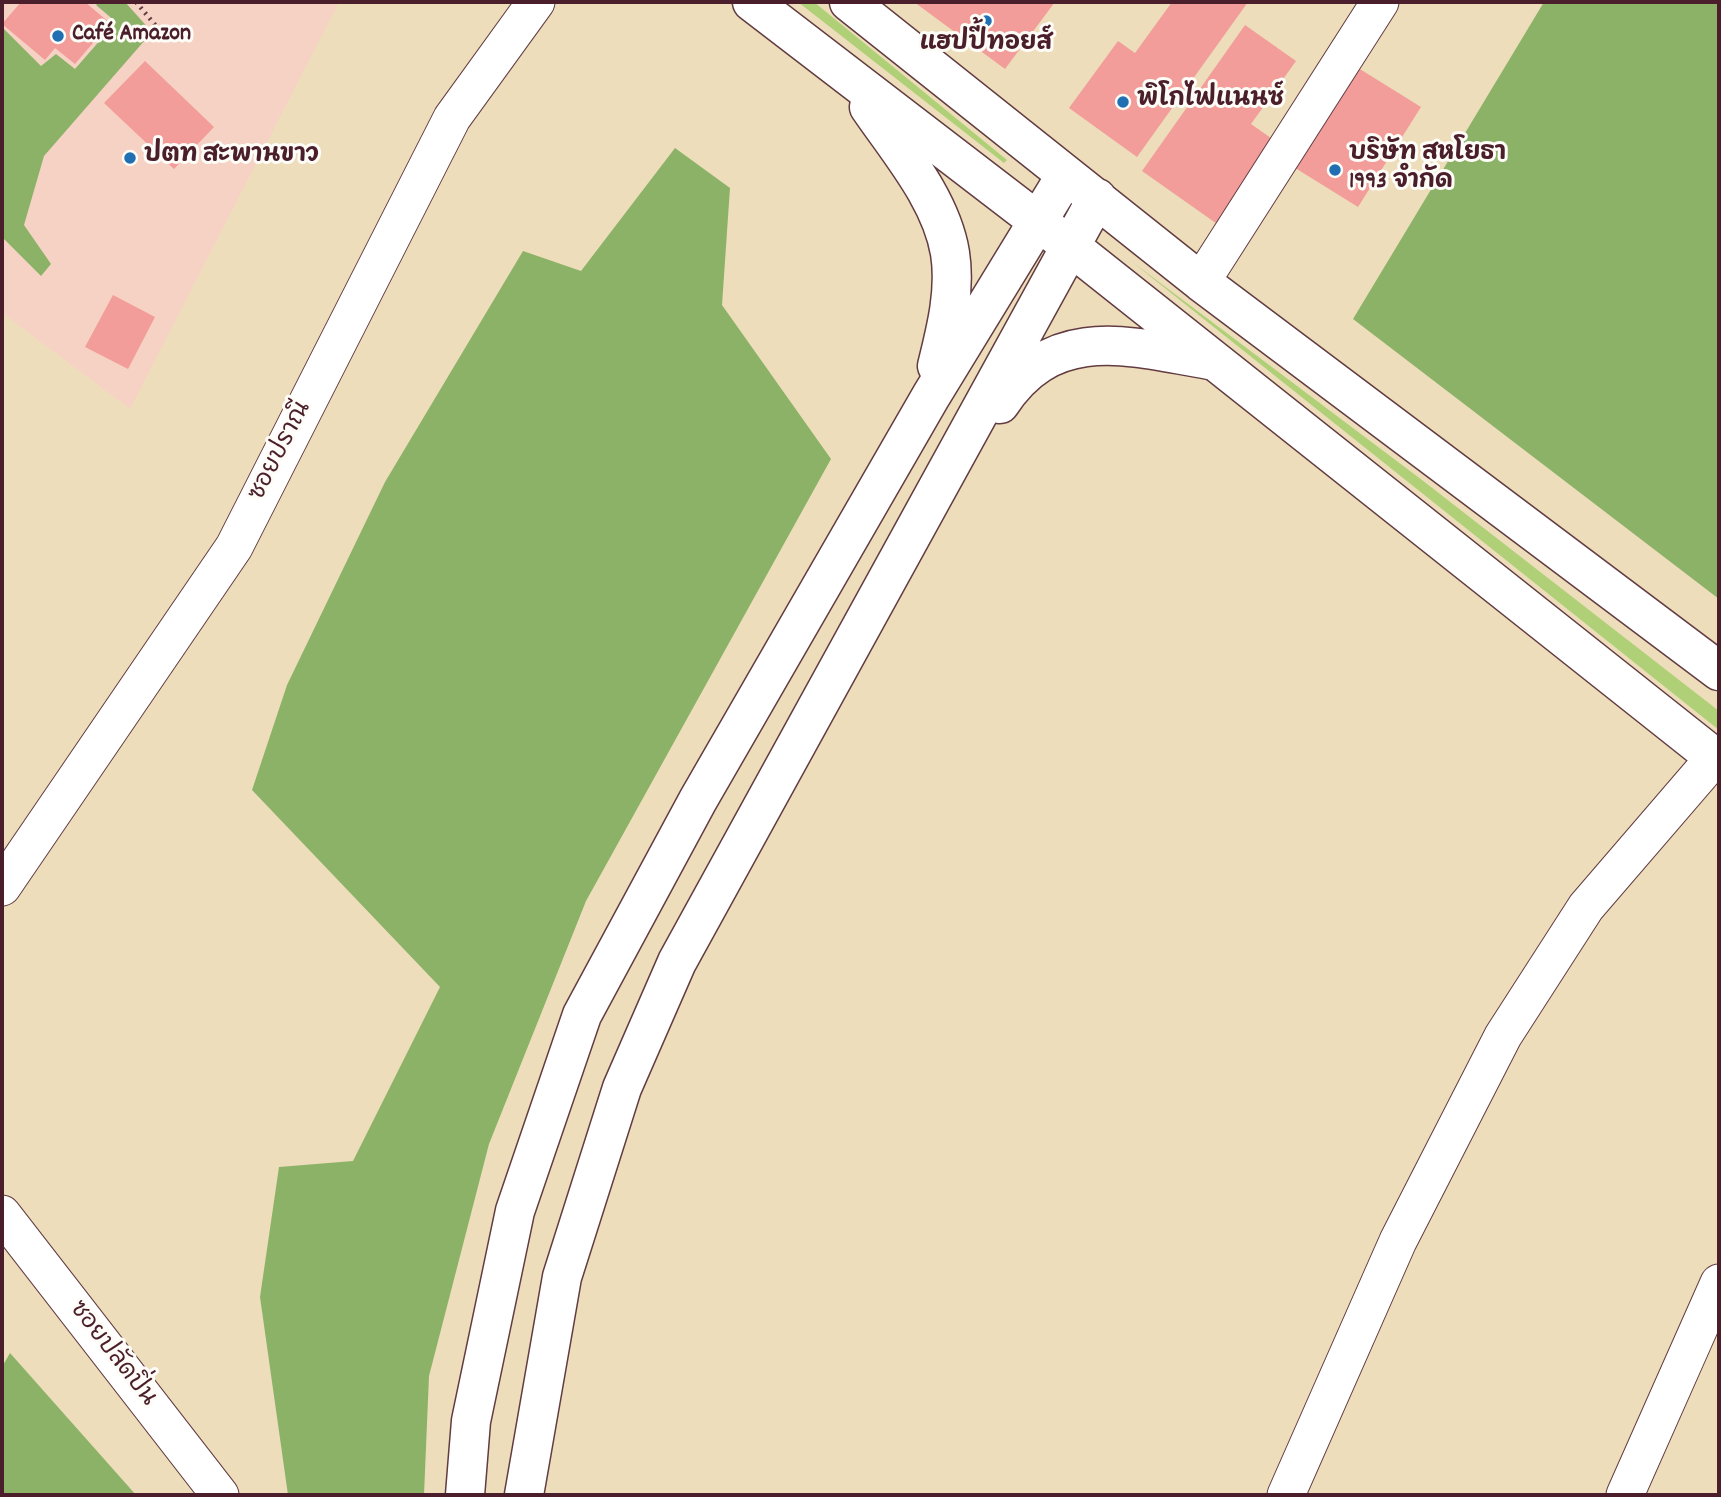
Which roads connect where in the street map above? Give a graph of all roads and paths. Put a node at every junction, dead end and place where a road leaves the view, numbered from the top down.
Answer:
1 (136, 2) edge
2 (536, 2) edge
3 (752, 2) edge
4 (849, 2) edge
5 (1380, 2) edge
6 (156, 26) dead end
7 (852, 81) junction
8 (1066, 175) junction
9 (1097, 198) junction
10 (1038, 221) junction
11 (1070, 246) junction
12 (1201, 282) junction
13 (1217, 361) junction
14 (931, 396) junction
15 (923, 510) junction
16 (1719, 671) edge
17 (1717, 759) edge
18 (2, 887) edge
19 (2, 1214) edge
20 (1719, 1283) edge
21 (220, 1495) edge
22 (466, 1495) edge
23 (524, 1495) edge
24 (1286, 1495) edge
25 (1625, 1495) edge

1 - 6 path
2 - 18 street, ซอยปราณี
3 - 7 main road
4 - 8 main road
5 - 12 street
7 - 10 main road
7 - 14 main road
8 - 9 main road
8 - 10 main road
9 - 11 main road
9 - 12 main road
10 - 11 main road
10 - 14 main road
11 - 13 main road
11 - 15 main road
12 - 16 main road
13 - 15 main road
13 - 17 main road
14 - 22 main road
15 - 23 main road
17 - 24 street
19 - 21 street, ซอยปลัดปิ่น
20 - 25 street

